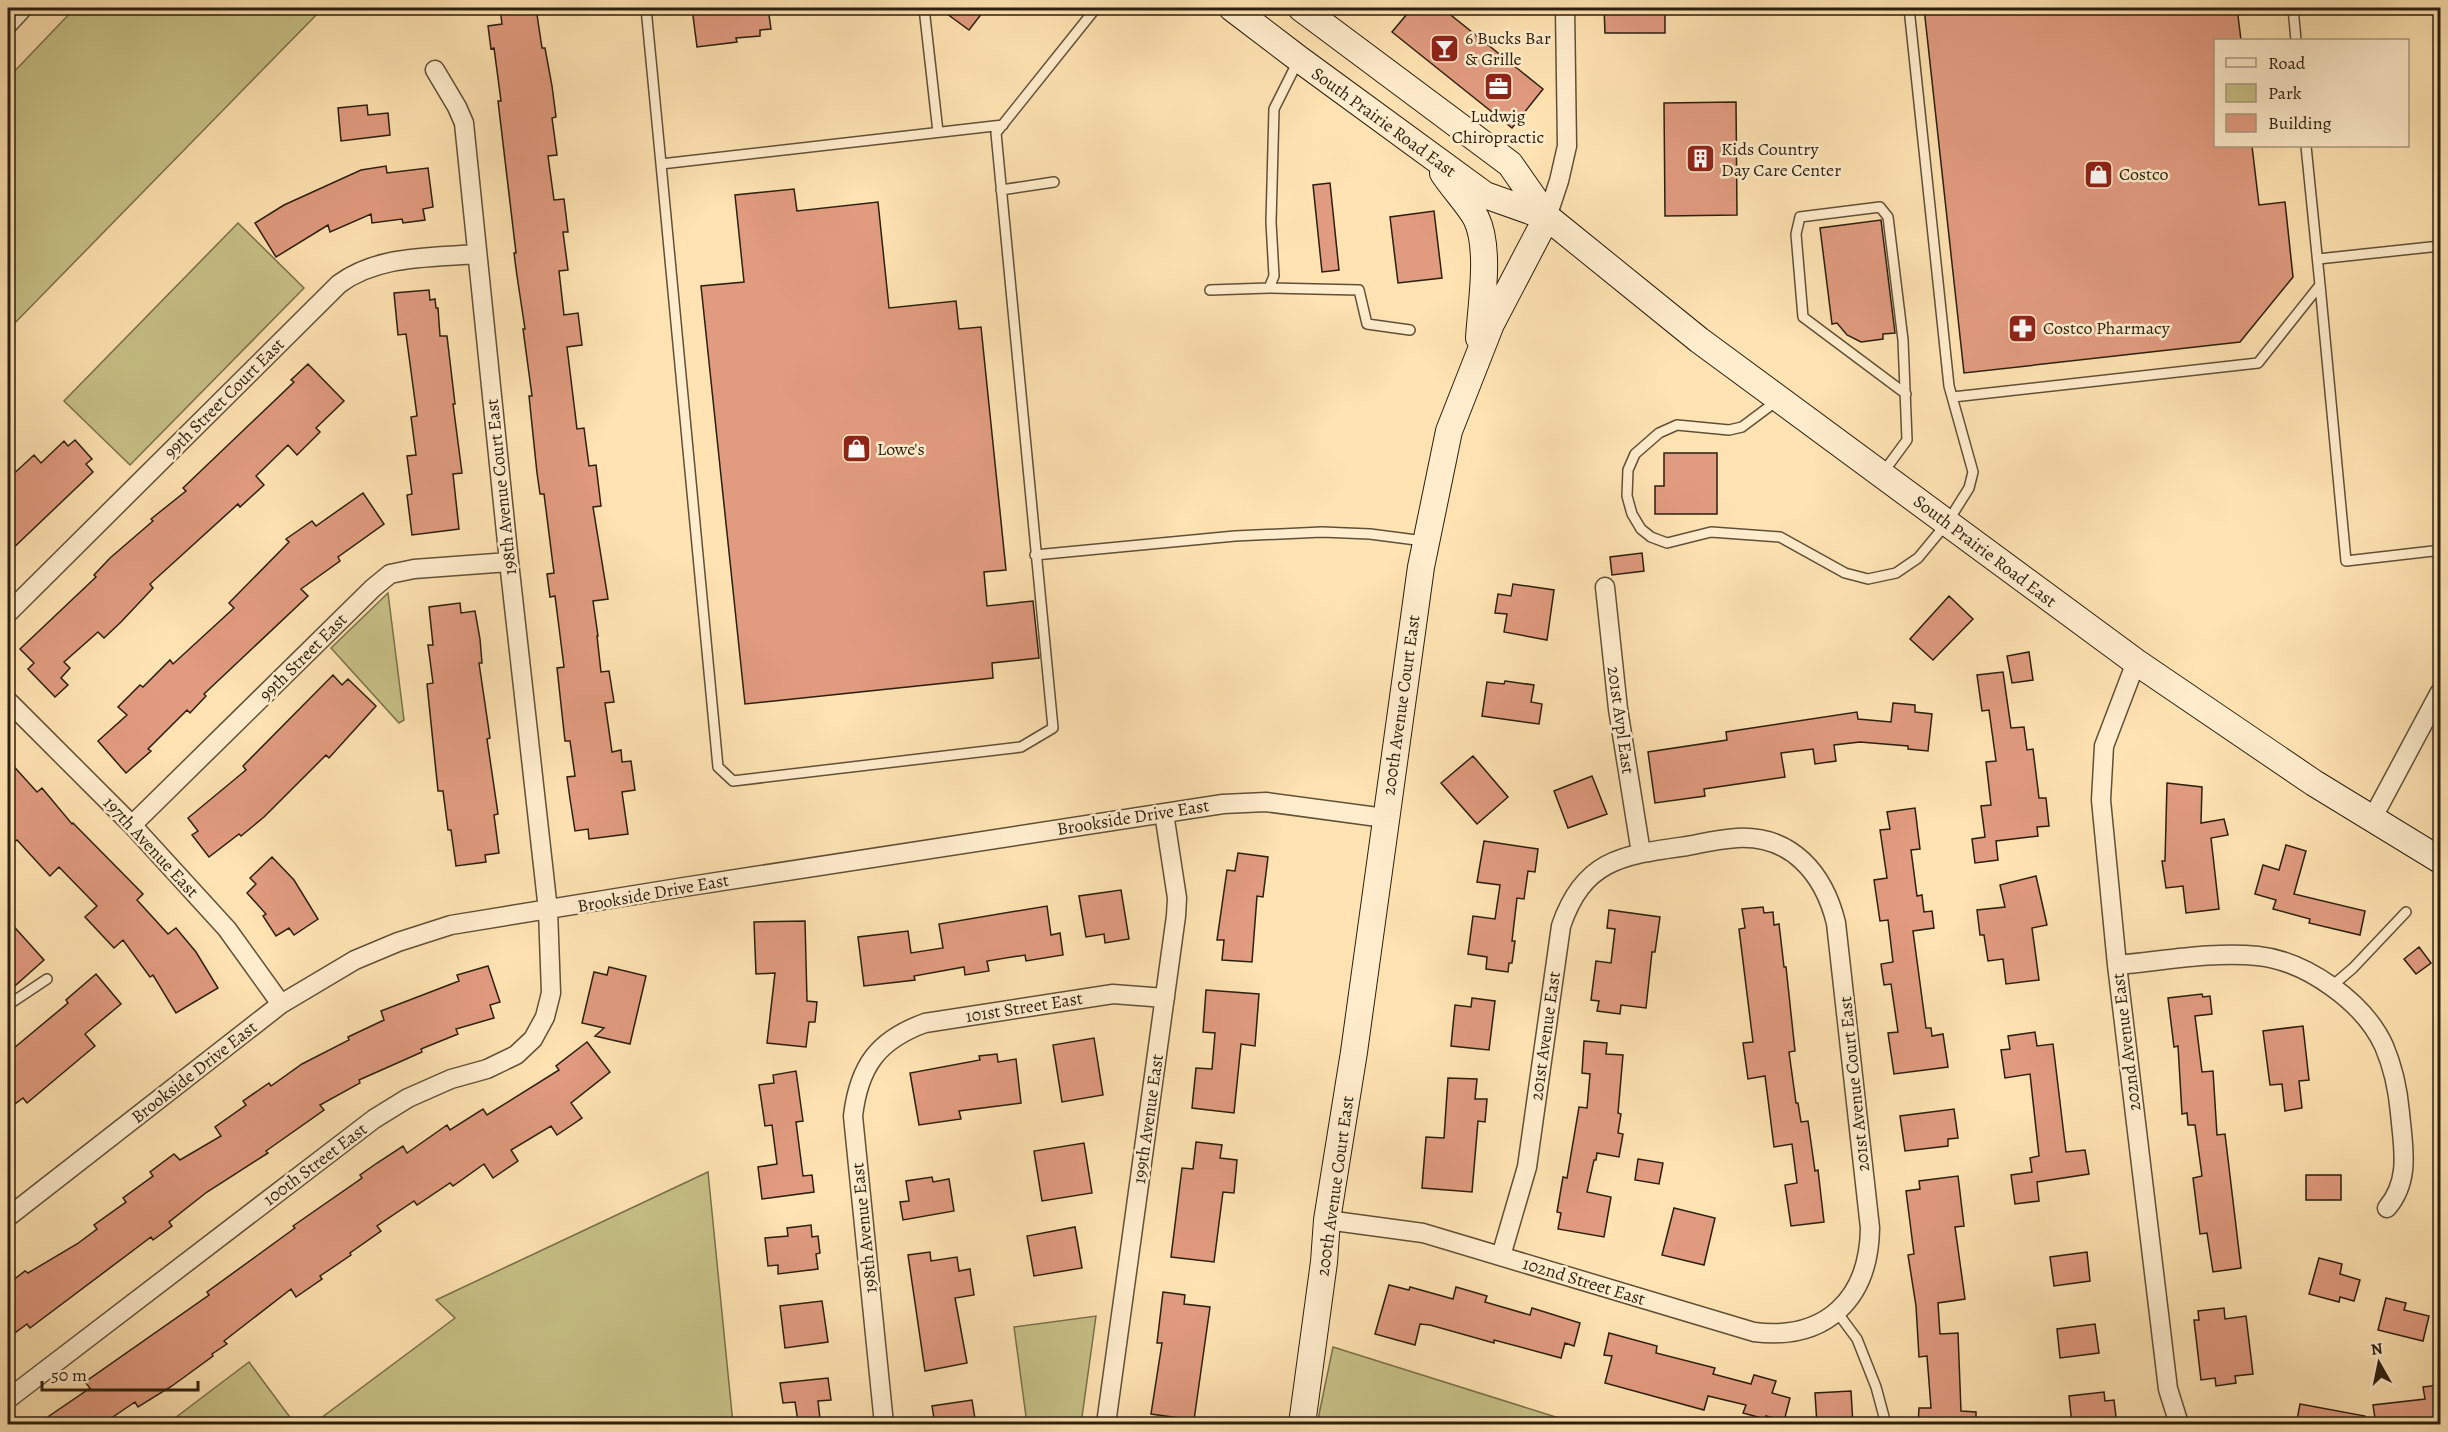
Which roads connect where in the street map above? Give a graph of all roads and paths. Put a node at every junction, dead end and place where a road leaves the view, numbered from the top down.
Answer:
1 (29, 8) edge
2 (646, 8) edge
3 (924, 8) edge
4 (1232, 8) edge
5 (1301, 8) edge
6 (1565, 8) edge
7 (1909, 8) edge
8 (2293, 8) edge
9 (1093, 10) edge
10 (8, 31) edge
11 (2296, 39) edge
12 (1299, 59) junction
13 (435, 70) dead end
14 (1002, 125) junction
15 (938, 132) junction
16 (2306, 147) edge
17 (1431, 156) junction
18 (661, 164) junction
19 (1054, 182) dead end
20 (1001, 190) junction
21 (1547, 217) junction
22 (2440, 246) edge
23 (476, 254) junction
24 (2318, 259) junction
25 (2320, 285) junction
26 (1269, 288) junction
27 (1210, 290) dead end
28 (1410, 330) dead end
29 (1478, 357) junction
30 (1906, 394) junction
31 (1953, 397) junction
32 (1779, 399) junction
33 (1882, 475) junction
34 (1947, 523) junction
35 (1425, 541) junction
36 (1035, 555) junction
37 (2440, 555) edge
38 (509, 562) junction
39 (1605, 587) dead end
40 (8, 613) edge
41 (2136, 662) junction
42 (2440, 692) edge
43 (8, 701) edge
44 (1164, 813) junction
45 (1385, 818) junction
46 (2372, 819) junction
47 (132, 825) junction
48 (1641, 853) junction
49 (2440, 860) edge
50 (548, 910) junction
51 (2406, 912) dead end
52 (2117, 965) junction
53 (47, 980) dead end
54 (2332, 986) junction
55 (1165, 998) junction
56 (281, 1004) junction
57 (8, 1005) edge
58 (888, 1041) joint
59 (2387, 1208) dead end
60 (8, 1217) edge
61 (1327, 1220) junction
62 (1501, 1256) junction
63 (1837, 1312) junction
64 (8, 1399) edge
65 (884, 1425) edge
66 (1106, 1425) edge
67 (1302, 1425) edge
68 (1886, 1425) edge
69 (2179, 1425) edge

1 - 10 lane
2 - 18 lane
3 - 15 lane
4 - 12 main road, South Prairie Road East
5 - 21 main road, South Prairie Road East
6 - 21 street, 200th Avenue Court East
7 - 31 lane
8 - 11 lane
9 - 14 lane
12 - 17 main road, South Prairie Road East
12 - 26 lane
13 - 23 street, 198th Avenue Court East
14 - 15 lane
14 - 20 lane
15 - 18 lane
16 - 24 lane
17 - 21 main road, South Prairie Road East
17 - 29 main road
18 - 36 lane
19 - 20 lane
20 - 36 lane
21 - 29 main road, 200th Avenue Court East
21 - 32 main road, South Prairie Road East
22 - 24 lane
23 - 38 street, 198th Avenue Court East
23 - 40 street, 99th Street Court East
24 - 25 lane
25 - 31 lane
25 - 37 lane
26 - 27 lane
26 - 28 lane
29 - 35 main road, 200th Avenue Court East
30 - 30 lane
30 - 33 lane
31 - 34 lane
32 - 33 main road, South Prairie Road East
32 - 34 lane
33 - 34 main road, South Prairie Road East
34 - 41 main road, South Prairie Road East
35 - 36 lane
35 - 45 main road, 200th Avenue Court East
38 - 47 street, 99th Street East
38 - 50 street, 198th Avenue Court East
39 - 48 street, 201st Avpl East
41 - 46 main road, South Prairie Road East
41 - 52 street, 202nd Avenue East
42 - 46 street
43 - 47 street, 197th Avenue East
44 - 45 street, Brookside Drive East
44 - 50 street, Brookside Drive East
44 - 55 street, 199th Avenue East
45 - 61 main road, 200th Avenue Court East
46 - 49 main road, South Prairie Road East
47 - 56 street, 197th Avenue East
48 - 62 street, 201st Avenue East
48 - 63 street, 201st Avenue Court East
50 - 56 street, Brookside Drive East
50 - 64 street, 100th Street East
51 - 54 lane
52 - 54 street
52 - 69 street, 202nd Avenue East
53 - 57 lane
54 - 59 street
55 - 58 street, 101st Street East
55 - 66 street, 199th Avenue East
56 - 60 street, Brookside Drive East
58 - 65 street, 198th Avenue East
61 - 62 street, 102nd Street East
61 - 67 main road, 200th Avenue Court East
62 - 63 street, 102nd Street East
63 - 68 lane

